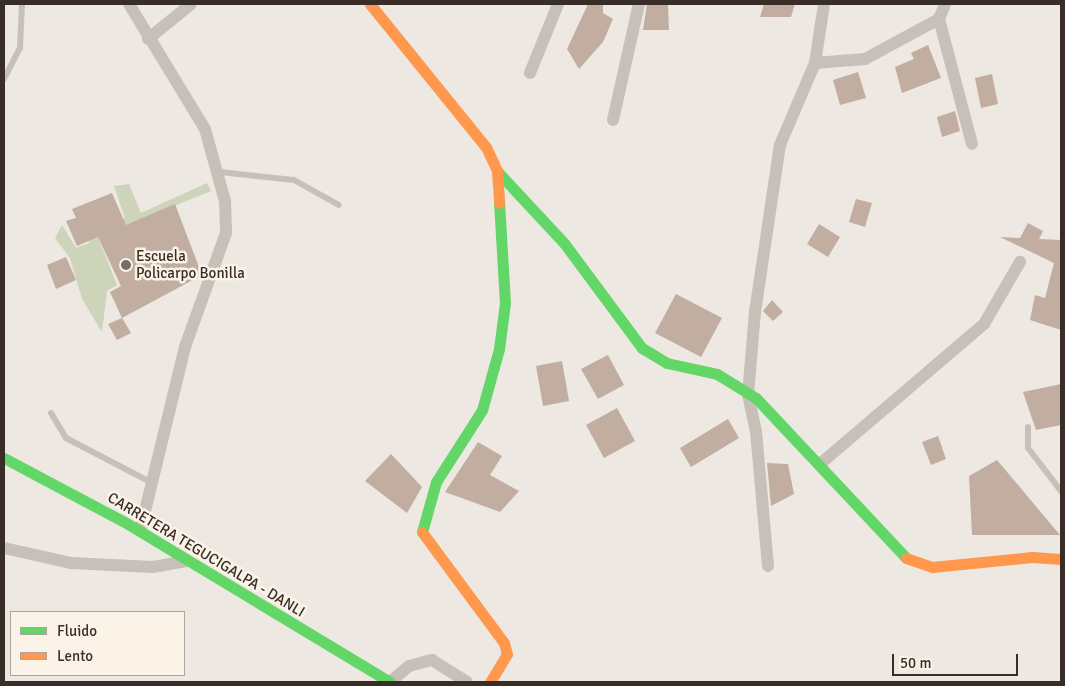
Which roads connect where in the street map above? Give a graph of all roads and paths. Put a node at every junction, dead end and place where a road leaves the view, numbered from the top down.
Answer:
1 (22, 4) edge
2 (129, 4) edge
3 (191, 4) edge
4 (558, 4) edge
5 (639, 4) edge
6 (824, 4) edge
7 (945, 4) edge
8 (374, 5) edge
9 (939, 19) junction
10 (148, 39) junction
11 (815, 63) junction
12 (530, 73) dead end
13 (4, 78) edge
14 (613, 120) dead end
15 (972, 144) dead end
16 (497, 171) junction
17 (220, 172) junction
18 (338, 205) dead end
19 (1020, 262) dead end
20 (748, 395) junction
21 (51, 413) dead end
22 (1028, 427) dead end
23 (4, 458) edge
24 (820, 464) junction
25 (152, 483) junction
26 (1061, 491) edge
27 (140, 531) junction
28 (4, 548) edge
29 (1061, 559) edge
30 (190, 561) junction
31 (768, 566) dead end
32 (390, 682) edge
33 (467, 682) edge
34 (490, 682) edge

1 - 13 lane
2 - 10 street
3 - 10 street
4 - 12 street
5 - 14 street
6 - 11 street
7 - 9 street
8 - 16 main road
9 - 11 street
9 - 15 street
10 - 17 street
11 - 20 street
16 - 20 main road
16 - 34 main road
17 - 18 lane
17 - 25 street
19 - 24 street
20 - 24 main road
20 - 31 street
21 - 25 lane
22 - 26 lane
23 - 27 main road, CARRETERA TEGUCIGALPA - DANLI
24 - 29 main road
25 - 27 street
27 - 30 main road, CARRETERA TEGUCIGALPA - DANLI
28 - 30 street
30 - 32 main road, CARRETERA TEGUCIGALPA - DANLI
32 - 33 street

